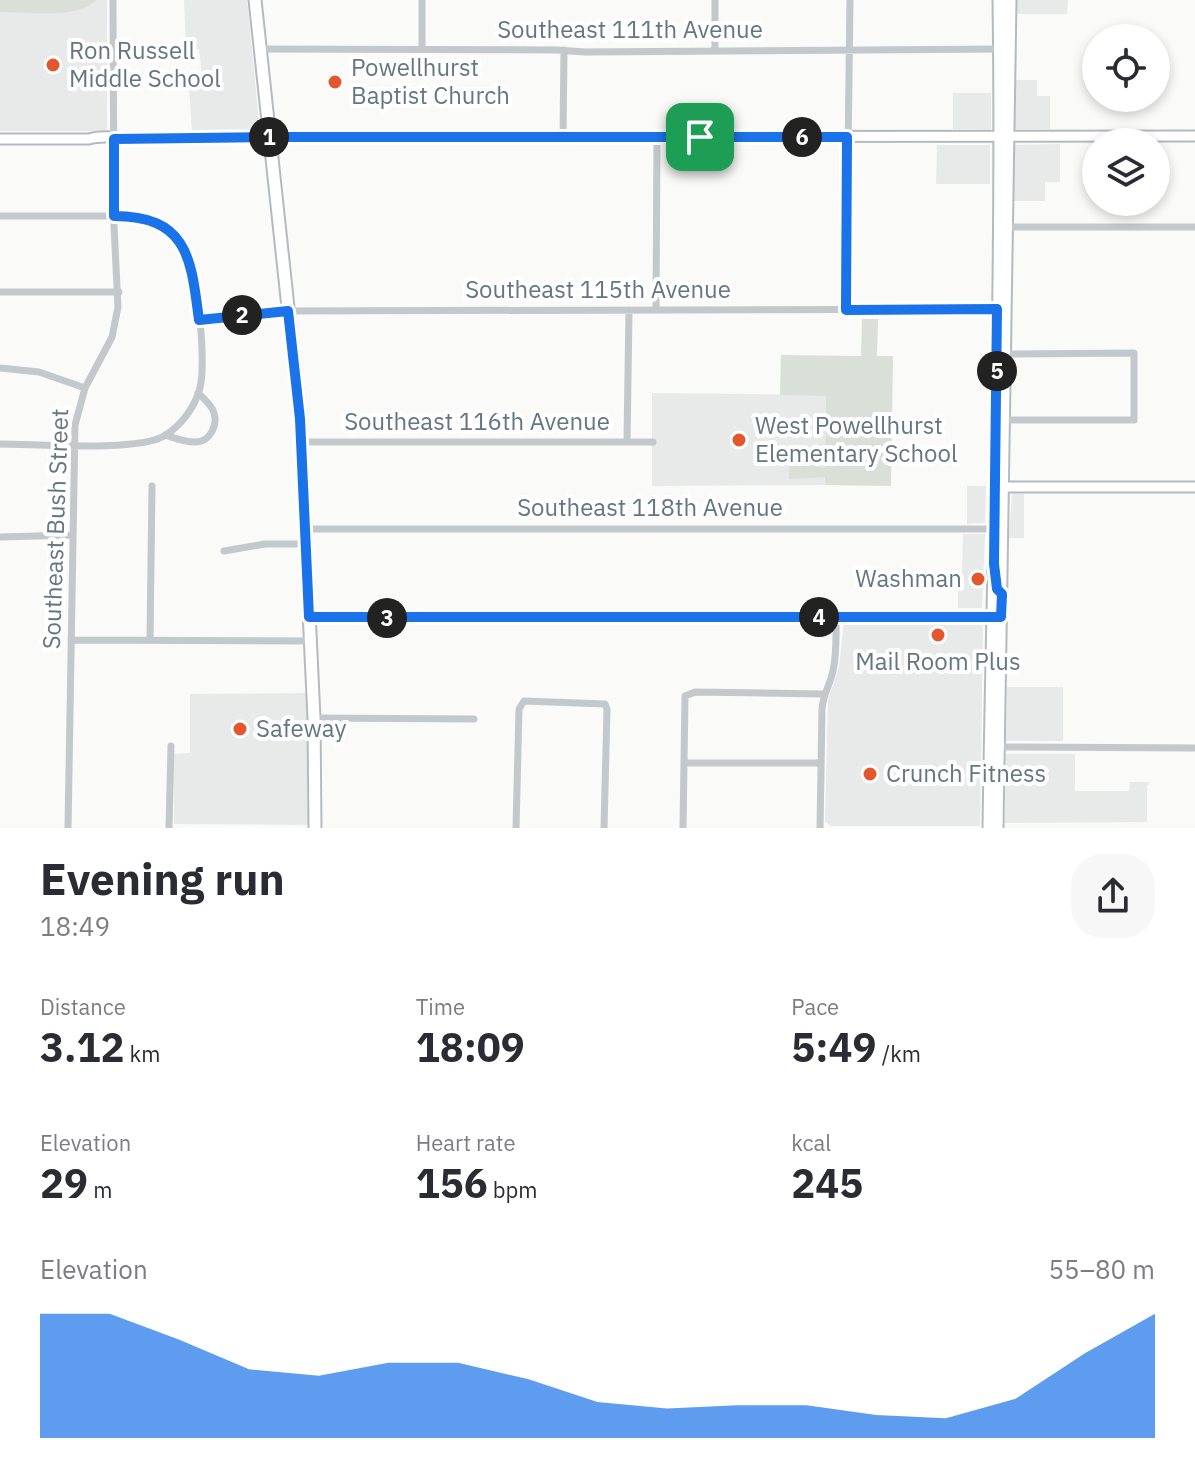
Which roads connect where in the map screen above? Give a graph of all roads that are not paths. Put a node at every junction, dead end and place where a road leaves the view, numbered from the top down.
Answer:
1 (113, 0) edge
2 (255, 0) edge
3 (422, 0) edge
4 (715, 0) edge
5 (850, 0) edge
6 (999, 0) edge
7 (1010, 0) edge
8 (260, 49) junction
9 (422, 49) junction
10 (849, 49) junction
11 (1001, 49) junction
12 (564, 50) junction
13 (715, 51) junction
14 (1195, 136) edge
15 (270, 137) junction
16 (563, 137) junction
17 (657, 137) junction
18 (847, 137) junction
19 (1004, 137) junction
20 (0, 139) edge
21 (114, 139) junction
22 (0, 216) edge
23 (114, 216) junction
24 (1007, 227) junction
25 (1195, 227) edge
26 (0, 292) edge
27 (119, 292) junction
28 (997, 309) junction
29 (629, 310) junction
30 (656, 310) junction
31 (846, 310) junction
32 (288, 311) junction
33 (199, 320) junction
34 (1005, 354) junction
35 (0, 368) edge
36 (85, 388) junction
37 (198, 393) junction
38 (1004, 420) junction
39 (165, 435) junction
40 (627, 441) junction
41 (301, 442) junction
42 (653, 442) dead end
43 (0, 444) edge
44 (74, 444) junction
45 (152, 486) dead end
46 (999, 487) junction
47 (1195, 487) edge
48 (306, 529) junction
49 (994, 529) junction
50 (73, 535) junction
51 (0, 537) edge
52 (306, 544) junction
53 (224, 551) dead end
54 (994, 564) junction
55 (1002, 594) junction
56 (309, 617) junction
57 (836, 617) junction
58 (997, 617) junction
59 (71, 640) junction
60 (150, 640) junction
61 (310, 641) junction
62 (823, 694) junction
63 (314, 718) junction
64 (474, 719) dead end
65 (171, 746) dead end
66 (995, 747) junction
67 (1195, 748) edge
68 (684, 763) junction
69 (821, 763) junction
70 (68, 828) edge
71 (169, 828) edge
72 (315, 828) edge
73 (322, 828) edge
74 (516, 828) edge
75 (604, 828) edge
76 (683, 828) edge
77 (820, 828) edge
78 (989, 828) edge
79 (997, 828) edge

1 - 21 street, Southeast Bush Street
2 - 8 main road
3 - 9 street
4 - 13 street
5 - 10 street
6 - 11 main road
7 - 19 main road
8 - 9 street, Southeast 111th Avenue
8 - 15 main road
9 - 12 street, Southeast 111th Avenue
10 - 11 street, Southeast 111th Avenue
10 - 13 street, Southeast 111th Avenue
10 - 18 street
11 - 19 main road
12 - 13 street, Southeast 111th Avenue
12 - 16 street
14 - 19 main road
15 - 16 main road
15 - 21 main road
15 - 32 main road
16 - 17 main road
17 - 18 main road
17 - 30 street
18 - 19 main road
18 - 31 street
19 - 24 main road
19 - 28 main road
20 - 21 main road
21 - 23 street, Southeast Bush Street
22 - 23 street
23 - 27 street, Southeast Bush Street
23 - 33 street
24 - 25 street
24 - 34 main road
26 - 27 street
27 - 36 street, Southeast Bush Street
28 - 31 street, Southeast 115th Avenue
28 - 46 main road
29 - 30 street, Southeast 115th Avenue
29 - 32 street, Southeast 115th Avenue
29 - 40 street
30 - 31 street, Southeast 115th Avenue
32 - 33 street, Southeast 115th Avenue
32 - 41 main road
33 - 37 street
34 - 38 main road
34 - 38 street
35 - 36 street
36 - 44 street, Southeast Bush Street
37 - 39 street
37 - 39 street
38 - 46 main road
39 - 44 street
40 - 41 street, Southeast 116th Avenue
40 - 42 street, Southeast 116th Avenue
41 - 48 main road
43 - 44 street
44 - 50 street, Southeast Bush Street
45 - 60 street
46 - 47 main road
46 - 49 main road
46 - 55 main road
48 - 49 street, Southeast 118th Avenue
48 - 52 main road
49 - 54 main road
50 - 51 street
50 - 59 street, Southeast Bush Street
52 - 53 street
52 - 56 main road
54 - 55 main road
54 - 58 main road
55 - 58 main road
56 - 57 street
56 - 61 main road
57 - 58 street
57 - 62 street
58 - 66 main road
59 - 60 street
59 - 70 street, Southeast Bush Street
60 - 61 street
61 - 63 main road
62 - 68 street
62 - 69 street
63 - 64 street
63 - 72 main road
63 - 73 main road
65 - 71 street
66 - 67 street
66 - 78 main road
66 - 79 main road
68 - 69 street
68 - 76 street
69 - 77 street
74 - 75 street

